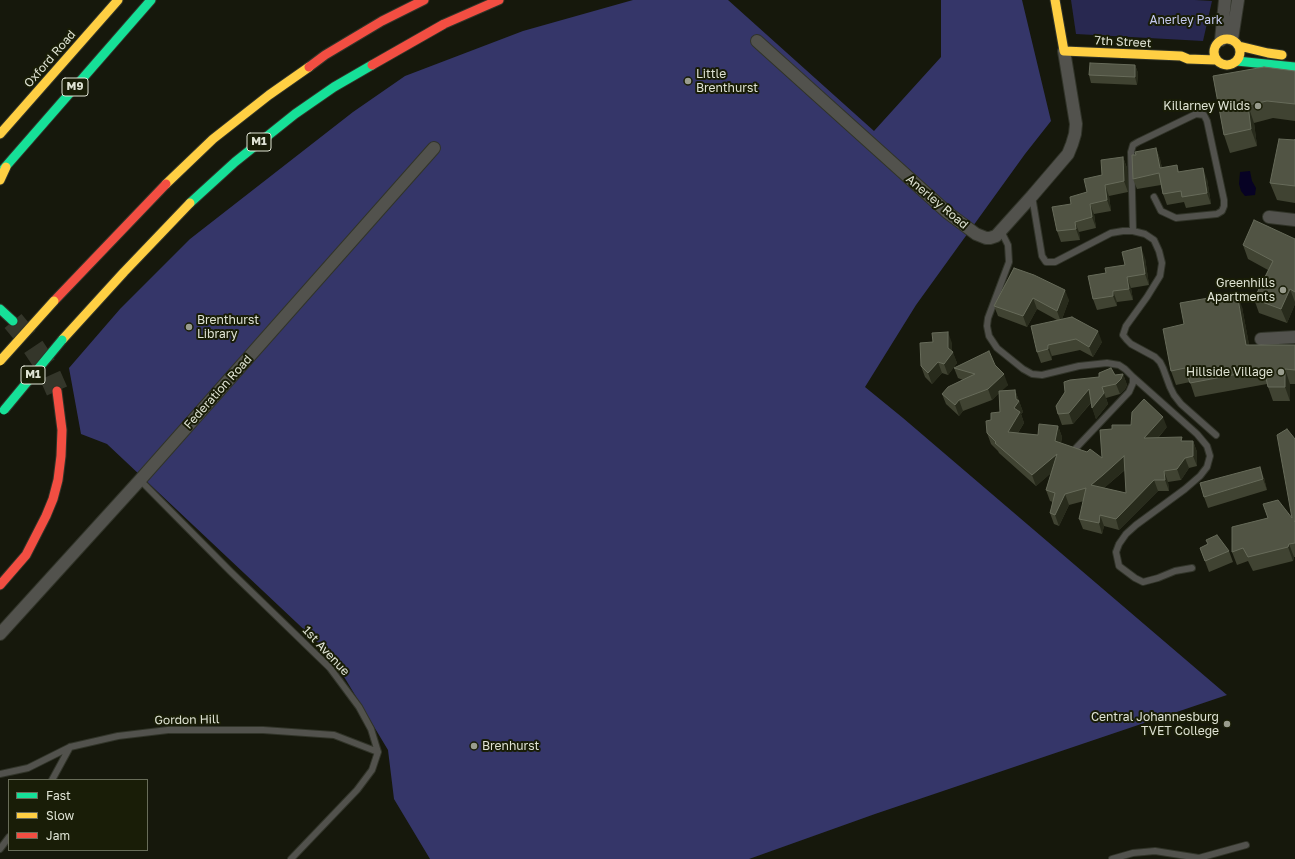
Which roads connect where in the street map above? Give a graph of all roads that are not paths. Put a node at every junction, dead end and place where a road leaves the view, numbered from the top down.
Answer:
1 (118, 0) edge
2 (151, 0) edge
3 (424, 0) edge
4 (499, 0) edge
5 (1054, 0) edge
6 (1226, 0) edge
7 (1238, 0) edge
8 (756, 41) dead end
9 (1219, 45) junction
10 (1064, 51) junction
11 (1287, 55) dead end
12 (1181, 56) junction
13 (1216, 60) junction
14 (1237, 61) junction
15 (1295, 67) edge
16 (0, 134) edge
17 (434, 148) dead end
18 (3, 170) edge
19 (0, 180) edge
20 (1032, 196) junction
21 (1154, 197) dead end
22 (1269, 217) dead end
23 (1295, 220) edge
24 (1001, 230) junction
25 (1133, 231) junction
26 (0, 301) edge
27 (3, 311) edge
28 (13, 322) tunnel mouth
29 (1295, 337) edge
30 (1261, 339) dead end
31 (0, 361) edge
32 (1133, 377) junction
33 (57, 391) tunnel mouth
34 (2, 412) edge
35 (1216, 435) dead end
36 (1076, 448) edge
37 (140, 480) junction
38 (1192, 568) dead end
39 (0, 585) edge
40 (0, 634) edge
41 (70, 747) junction
42 (378, 752) junction
43 (0, 774) edge
44 (53, 779) edge
45 (8, 838) edge
46 (1246, 845) dead end
47 (0, 849) edge
48 (291, 859) edge
49 (1112, 859) edge

1 - 16 main road, Oxford Road / M9
2 - 18 main road, M9
3 - 31 main road, M1, bridge
4 - 34 main road, M1, bridge
5 - 10 main road, Anerley Road
6 - 9 street
7 - 9 street
8 - 24 street, Anerley Road
9 - 11 main road, 7th Street
9 - 12 main road, 7th Street
9 - 13 main road
9 - 14 main road
10 - 12 main road, 7th Street
10 - 20 street, Anerley Road
12 - 13 main road, 7th Street
13 - 14 main road
14 - 15 main road
17 - 37 street, Federation Road
18 - 19 main road
20 - 24 street, Anerley Road
20 - 25 lane
21 - 25 lane
22 - 23 street
24 - 32 lane
25 - 35 lane
26 - 27 main road
27 - 28 main road
29 - 30 street
32 - 36 lane
32 - 38 lane
33 - 39 main road
37 - 40 street, Federation Road
37 - 42 lane, 1st Avenue
41 - 42 lane, Gordon Hill
41 - 43 lane, Gordon Hill
41 - 44 lane
42 - 48 lane
45 - 47 lane
46 - 49 lane

